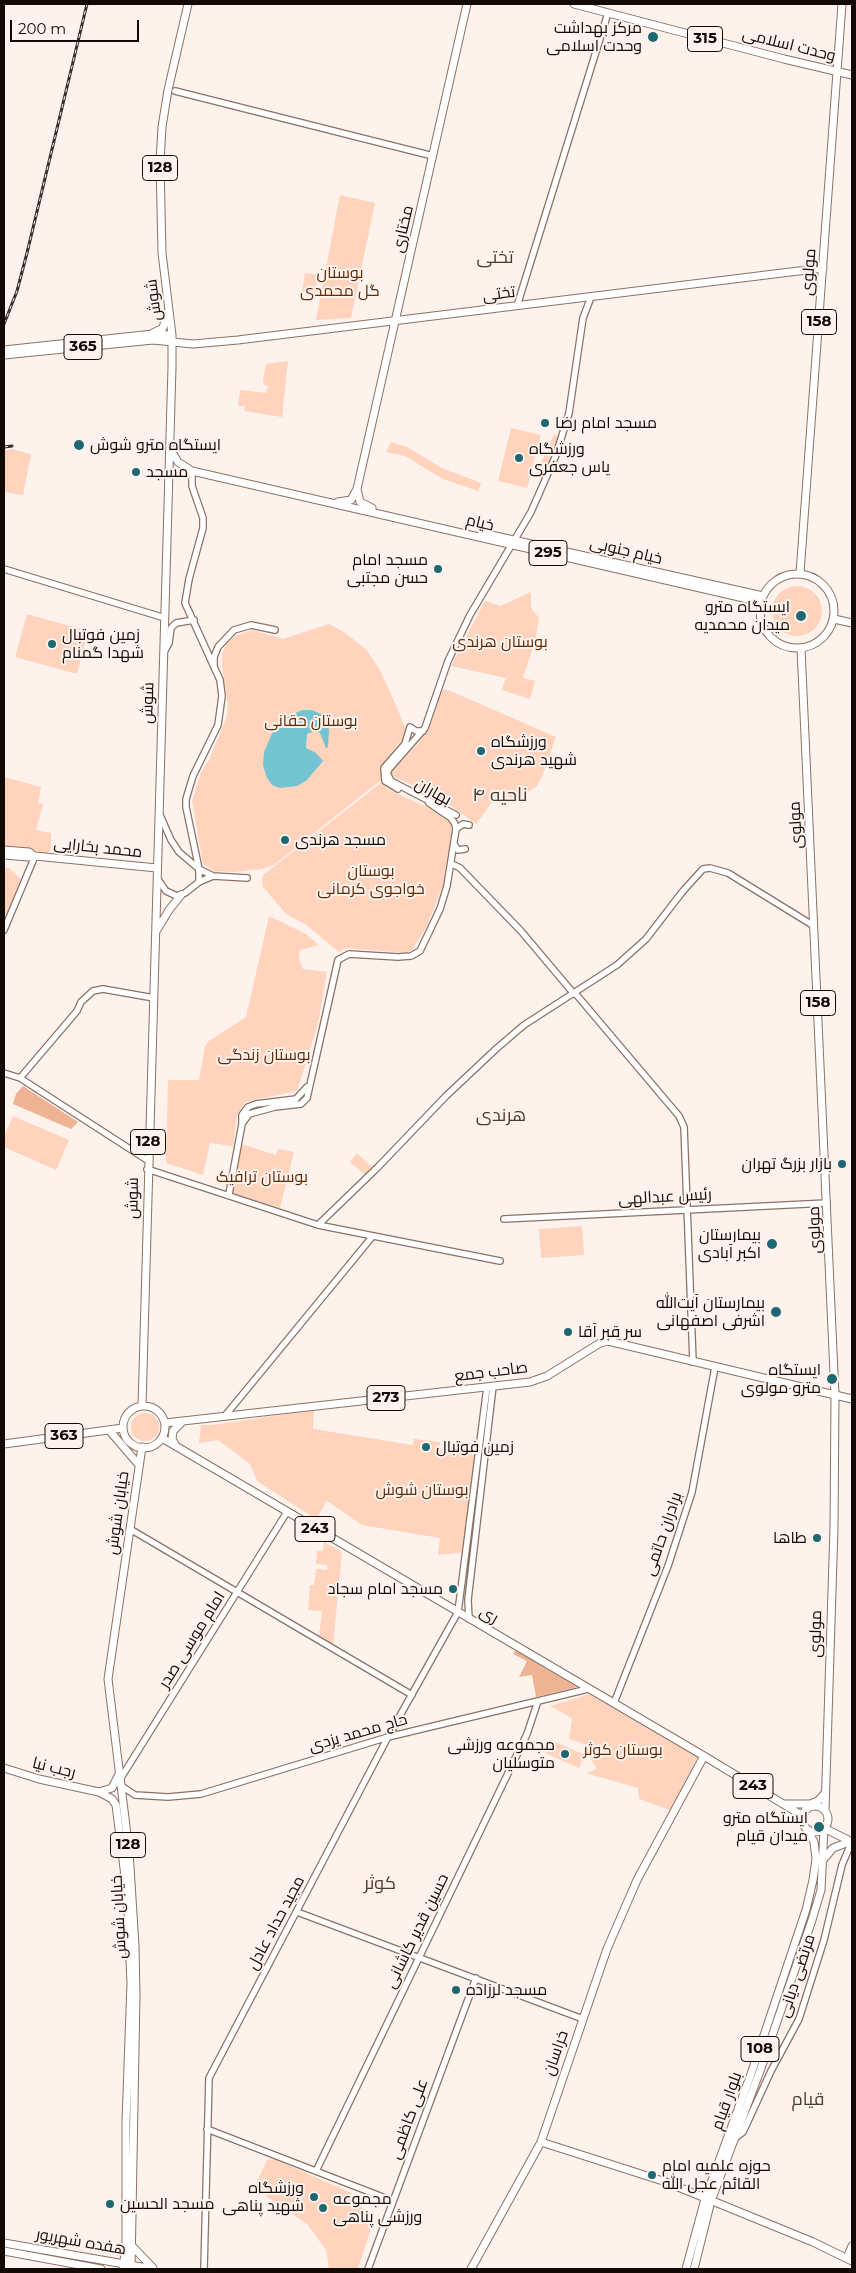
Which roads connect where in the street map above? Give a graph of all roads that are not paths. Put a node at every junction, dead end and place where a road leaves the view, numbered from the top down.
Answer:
1 (188, 4) edge
2 (467, 4) edge
3 (574, 4) edge
4 (842, 4) edge
5 (608, 13) junction
6 (837, 71) junction
7 (852, 75) edge
8 (175, 91) dead end
9 (433, 156) junction
10 (823, 268) junction
11 (591, 297) junction
12 (517, 306) junction
13 (168, 308) junction
14 (396, 319) junction
15 (153, 334) junction
16 (162, 337) junction
17 (174, 340) junction
18 (4, 350) edge
19 (4, 355) edge
20 (171, 446) junction
21 (192, 471) junction
22 (357, 489) junction
23 (335, 502) junction
24 (512, 542) junction
25 (4, 569) edge
26 (800, 573) junction
27 (762, 599) junction
28 (165, 618) junction
29 (834, 619) junction
30 (194, 620) junction
31 (852, 623) edge
32 (274, 630) dead end
33 (801, 648) junction
34 (164, 652) junction
35 (214, 668) junction
36 (423, 731) junction
37 (159, 811) junction
38 (456, 815) dead end
39 (469, 826) dead end
40 (456, 829) junction
41 (454, 844) junction
42 (466, 849) dead end
43 (4, 850) edge
44 (4, 855) edge
45 (35, 856) junction
46 (452, 864) junction
47 (158, 868) junction
48 (199, 869) junction
49 (213, 876) junction
50 (157, 878) junction
51 (247, 878) dead end
52 (198, 882) junction
53 (181, 895) junction
54 (814, 926) junction
55 (4, 930) edge
56 (156, 933) junction
57 (575, 994) junction
58 (154, 998) junction
59 (4, 1073) edge
60 (20, 1078) junction
61 (148, 1160) junction
62 (147, 1169) junction
63 (229, 1194) junction
64 (827, 1203) junction
65 (688, 1210) junction
66 (504, 1219) dead end
67 (318, 1225) junction
68 (372, 1237) junction
69 (500, 1261) dead end
70 (693, 1362) junction
71 (715, 1367) junction
72 (490, 1386) junction
73 (835, 1395) junction
74 (852, 1399) edge
75 (142, 1406) junction
76 (224, 1417) junction
77 (184, 1421) junction
78 (165, 1423) junction
79 (124, 1428) junction
80 (109, 1430) junction
81 (162, 1438) junction
82 (4, 1444) edge
83 (142, 1447) junction
84 (180, 1450) junction
85 (140, 1465) junction
86 (287, 1512) junction
87 (130, 1529) junction
88 (468, 1541) junction
89 (475, 1542) junction
90 (238, 1592) junction
91 (458, 1612) junction
92 (469, 1619) junction
93 (588, 1688) junction
94 (412, 1695) junction
95 (538, 1701) junction
96 (614, 1703) junction
97 (388, 1737) junction
98 (704, 1756) junction
99 (4, 1768) edge
100 (119, 1780) junction
101 (99, 1792) junction
102 (825, 1793) junction
103 (135, 1795) junction
104 (119, 1804) junction
105 (782, 1804) junction
106 (825, 1811) junction
107 (803, 1816) junction
108 (806, 1828) junction
109 (824, 1828) junction
110 (852, 1841) edge
111 (819, 1860) junction
112 (297, 1912) junction
113 (419, 1957) junction
114 (133, 1971) junction
115 (476, 1978) junction
116 (583, 2019) junction
117 (207, 2129) junction
118 (734, 2138) junction
119 (541, 2142) junction
120 (316, 2172) junction
121 (708, 2200) junction
122 (393, 2201) junction
123 (4, 2243) edge
124 (132, 2246) junction
125 (852, 2246) edge
126 (4, 2251) edge
127 (849, 2260) edge
128 (127, 2267) edge
129 (101, 2269) edge
130 (154, 2269) edge
131 (204, 2269) edge
132 (368, 2269) edge
133 (471, 2269) edge
134 (686, 2269) edge
135 (694, 2269) edge

1 - 13 main road, شوش / 128
2 - 9 main road, مختاری
3 - 5 main road, وحدت اسلامی / 315
4 - 6 main road, مولوی / 158
5 - 6 main road, وحدت اسلامی / 315
5 - 12 street
6 - 7 main road, وحدت اسلامی / 315
6 - 10 main road, مولوی / 158
8 - 9 street
9 - 14 main road, مختاری
10 - 11 main road, تختی
10 - 26 main road, مولوی / 158
11 - 12 main road, تختی
11 - 24 street
12 - 14 main road, تختی
13 - 15 main road
13 - 17 main road, شوش / 128
14 - 17 main road, تختی
14 - 22 main road, مختاری
15 - 16 main road, 365
15 - 18 main road, 365
16 - 17 main road, 365
16 - 19 main road, 365
17 - 20 main road, شوش / 128
20 - 21 main road, 295
20 - 28 main road, شوش / 128
21 - 23 main road, خیام / 295
21 - 30 street
22 - 23 main road
22 - 24 main road, خیام جنوبی / 295
23 - 24 main road, خیام / 295
24 - 27 main road, خیام جنوبی / 295
24 - 36 street
25 - 28 street
26 - 27 main road
26 - 29 main road
27 - 33 main road
28 - 34 main road, شوش / 128
29 - 31 main road
29 - 33 main road
30 - 34 street
30 - 35 street
32 - 35 street
33 - 54 main road, مولوی / 158
34 - 37 main road, شوش / 128
35 - 48 street
36 - 38 street, بهاران
36 - 40 street, بهاران
37 - 47 main road, شوش / 128
37 - 48 street
39 - 40 street
40 - 41 street, بهاران
41 - 42 street
41 - 46 street, بهاران
43 - 45 main road, محمد بخارایی
44 - 45 main road, محمد بخارایی
45 - 47 main road, محمد بخارایی
45 - 55 street
46 - 57 street
46 - 63 street, بهاران
47 - 50 main road, شوش / 128
48 - 49 street
48 - 52 street
49 - 51 street
49 - 52 street
50 - 53 street
50 - 56 main road, شوش / 128
52 - 53 street
53 - 56 main road
54 - 57 street
54 - 64 main road, مولوی / 158
56 - 58 main road, شوش / 128
57 - 65 street
57 - 67 street
58 - 60 street
58 - 61 main road, شوش / 128
59 - 60 street
60 - 61 street
61 - 62 main road, شوش / 128
62 - 63 street
62 - 75 main road, شوش / 128
63 - 67 street
64 - 65 street, رئیس عبدالهی
64 - 73 main road, مولوی / 158
65 - 66 street, رئیس عبدالهی
65 - 70 street
67 - 68 street
68 - 69 street
68 - 76 street
70 - 71 main road, صاحب جمع / 273
70 - 72 main road, صاحب جمع / 273
71 - 73 main road, صاحب جمع / 273
71 - 96 street, برادران حاتمی
72 - 76 main road, صاحب جمع / 273
72 - 88 street
72 - 89 street
73 - 74 main road, صاحب جمع
73 - 102 main road, مولوی / 158
75 - 78 main road
75 - 79 main road
76 - 77 main road, صاحب جمع / 273
77 - 78 main road, صاحب جمع / 273
77 - 84 main road
78 - 81 main road
79 - 80 main road, 363
79 - 83 main road
80 - 82 main road, 363
80 - 85 main road
81 - 83 main road
81 - 84 main road, ری / 243
83 - 85 main road, خیابان شوش / 128
84 - 86 main road, ری / 243
85 - 87 main road, خیابان شوش / 128
86 - 90 street, امام موسی صدر
86 - 91 main road, ری / 243
87 - 90 street
87 - 100 main road, خیابان شوش / 128
88 - 89 street
88 - 91 street
89 - 92 street
90 - 94 street
90 - 100 street, امام موسی صدر
91 - 92 main road, ری / 243
91 - 94 street, مجید حداد عادل
92 - 93 main road, ری / 243
93 - 95 street, حاج محمد یزدی
93 - 96 main road, ری / 243
94 - 97 street, مجید حداد عادل
95 - 97 street, حاج محمد یزدی
95 - 113 street, حسین قدیر کاشانی
96 - 98 main road, ری / 243
97 - 103 street, حاج محمد یزدی
97 - 112 street, مجید حداد عادل
98 - 105 main road, ری / 243
98 - 116 main road, خراسان
99 - 101 main road, رجب نیا
100 - 101 main road
100 - 103 street
100 - 104 main road, خیابان شوش / 128
101 - 104 main road, رجب نیا
102 - 105 main road
102 - 106 main road, مولوی / 158
103 - 104 street
104 - 114 main road, خیابان شوش / 128
105 - 107 main road, ری / 243
106 - 107 main road
106 - 109 main road
107 - 108 main road
108 - 109 main road
108 - 111 main road, بلوار قیام / 108
109 - 110 main road
109 - 111 main road, بلوار قیام / 108
110 - 111 main road
110 - 118 street, مرتضی دیانی
111 - 118 main road, بلوار قیام / 108
111 - 121 main road, بلوار قیام / 108
112 - 113 street
112 - 117 street, مجید حداد عادل
113 - 115 street
113 - 120 street, حسین قدیر کاشانی
114 - 124 main road, خیابان شوش / 128
114 - 128 main road, خیابان شوش / 128
115 - 116 street
115 - 122 street, علی کاظمی
116 - 119 main road, خراسان
117 - 120 street
117 - 131 street, مجید حداد عادل
118 - 121 main road, بلوار قیام / 108
119 - 121 main road
119 - 133 main road, خراسان
120 - 122 street
121 - 127 main road
121 - 134 main road, بلوار قیام / 108
121 - 135 main road, بلوار قیام / 108
122 - 132 street, علی کاظمی
123 - 128 main road, هفده شهریور
124 - 128 main road, خیابان شوش / 128
124 - 130 main road
125 - 127 main road
126 - 129 main road, هفده شهریور
128 - 130 main road, هفده شهریور

